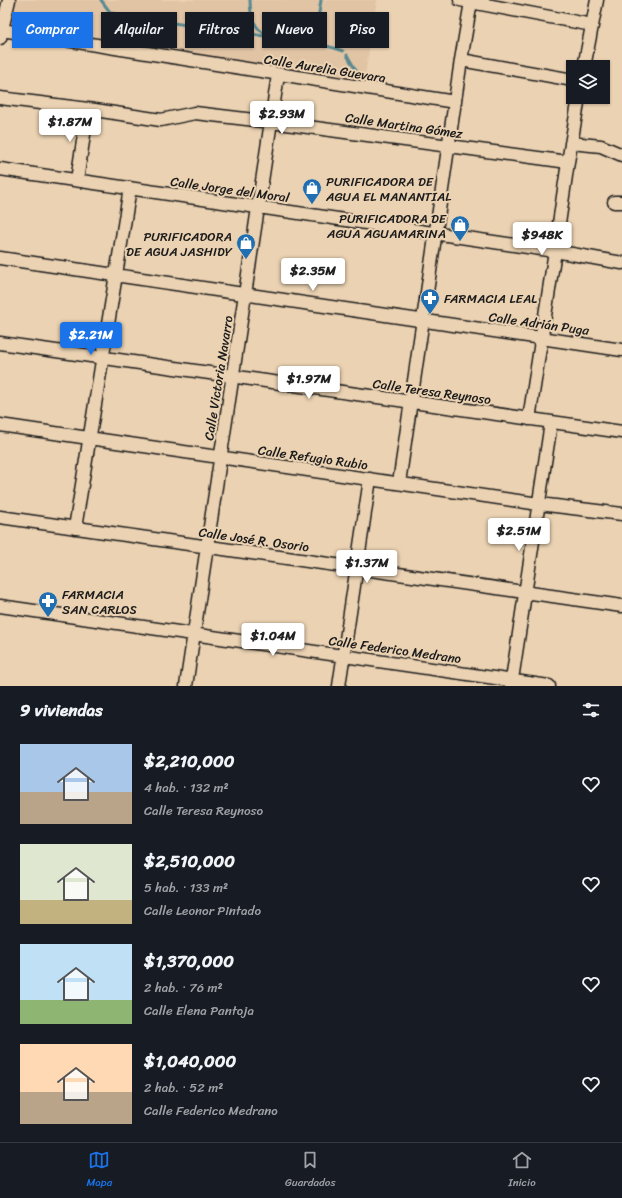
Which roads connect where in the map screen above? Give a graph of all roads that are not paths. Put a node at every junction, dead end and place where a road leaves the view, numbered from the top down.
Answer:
1 (9, 0) edge
2 (597, 0) edge
3 (465, 1) edge
4 (592, 25) junction
5 (1, 34) edge
6 (461, 60) junction
7 (585, 60) edge
8 (278, 75) junction
9 (566, 79) edge
10 (0, 98) edge
11 (455, 102) junction
12 (578, 104) edge
13 (88, 109) junction
14 (271, 122) junction
15 (571, 143) junction
16 (449, 145) junction
17 (622, 155) edge
18 (568, 162) junction
19 (0, 169) edge
20 (77, 180) junction
21 (130, 188) junction
22 (258, 207) junction
23 (436, 233) junction
24 (555, 251) junction
25 (0, 258) edge
26 (622, 263) edge
27 (116, 275) junction
28 (245, 294) junction
29 (423, 320) junction
30 (542, 338) junction
31 (0, 343) edge
32 (622, 350) edge
33 (103, 358) junction
34 (233, 377) junction
35 (411, 402) junction
36 (529, 419) junction
37 (551, 423) junction
38 (0, 425) edge
39 (622, 432) edge
40 (90, 438) junction
41 (220, 458) junction
42 (370, 479) junction
43 (399, 483) junction
44 (539, 504) junction
45 (622, 514) edge
46 (0, 517) edge
47 (75, 528) junction
48 (207, 547) junction
49 (357, 568) junction
50 (525, 592) junction
51 (0, 606) edge
52 (622, 606) edge
53 (194, 634) junction
54 (344, 656) junction
55 (511, 683) edge
56 (186, 686) edge
57 (340, 686) edge
58 (549, 686) edge

1 - 5 street
2 - 4 street
3 - 4 street
3 - 6 street
4 - 7 street
5 - 8 street, Calle Aurelia Guevara
6 - 9 street
6 - 11 street
8 - 11 street, Calle Aurelia Guevara
8 - 14 street, Calle Victoria Navarro
10 - 13 street, Calle Martina Gómez
11 - 16 street
12 - 15 street
13 - 14 street, Calle Martina Gómez
13 - 20 street
14 - 16 street, Calle Martina Gómez
14 - 22 street, Calle Victoria Navarro
15 - 17 street
15 - 18 street
16 - 18 street, Calle Martina Gómez
16 - 23 street
18 - 24 street
19 - 20 street, Calle Jorge del Moral
20 - 21 street, Calle Jorge del Moral
21 - 22 street, Calle Jorge del Moral
21 - 27 street
22 - 23 street, Calle Jorge del Moral
22 - 28 street, Calle Victoria Navarro
23 - 24 street, Calle Jorge del Moral
23 - 29 street
24 - 26 street, Calle Jorge del Moral
24 - 30 street
25 - 27 street, Calle Adrián Puga
27 - 28 street, Calle Adrián Puga
27 - 33 street
28 - 29 street, Calle Adrián Puga
28 - 34 street, Calle Victoria Navarro
29 - 30 street, Calle Adrián Puga
29 - 35 street
30 - 32 street, Calle Adrián Puga
30 - 36 street
31 - 33 street, Calle Teresa Reynoso
33 - 34 street, Calle Teresa Reynoso
33 - 40 street
34 - 35 street, Calle Teresa Reynoso
34 - 41 street, Calle Victoria Navarro
35 - 36 street, Calle Teresa Reynoso
35 - 43 street
36 - 37 street, Calle Teresa Reynoso
37 - 39 street, Calle Teresa Reynoso
37 - 44 street
38 - 40 street, Calle Refugio Rubio
40 - 41 street, Calle Refugio Rubio
40 - 47 street
41 - 42 street, Calle Refugio Rubio
41 - 48 street, Calle Victoria Navarro
42 - 43 street, Calle Refugio Rubio
42 - 49 street
43 - 44 street, Calle Refugio Rubio
44 - 45 street, Calle Refugio Rubio
44 - 50 street
46 - 47 street, Calle José R. Osorio
47 - 48 street, Calle José R. Osorio
48 - 49 street, Calle José R. Osorio
48 - 53 street, Calle Victoria Navarro
49 - 50 street, Calle José R. Osorio
49 - 54 street
50 - 52 street, Calle José R. Osorio
50 - 55 street
51 - 53 street, Calle Federico Medrano
53 - 54 street, Calle Federico Medrano
53 - 56 street, Calle Victoria Navarro
54 - 55 street, Calle Federico Medrano
54 - 57 street
55 - 58 street, Calle Federico Medrano

